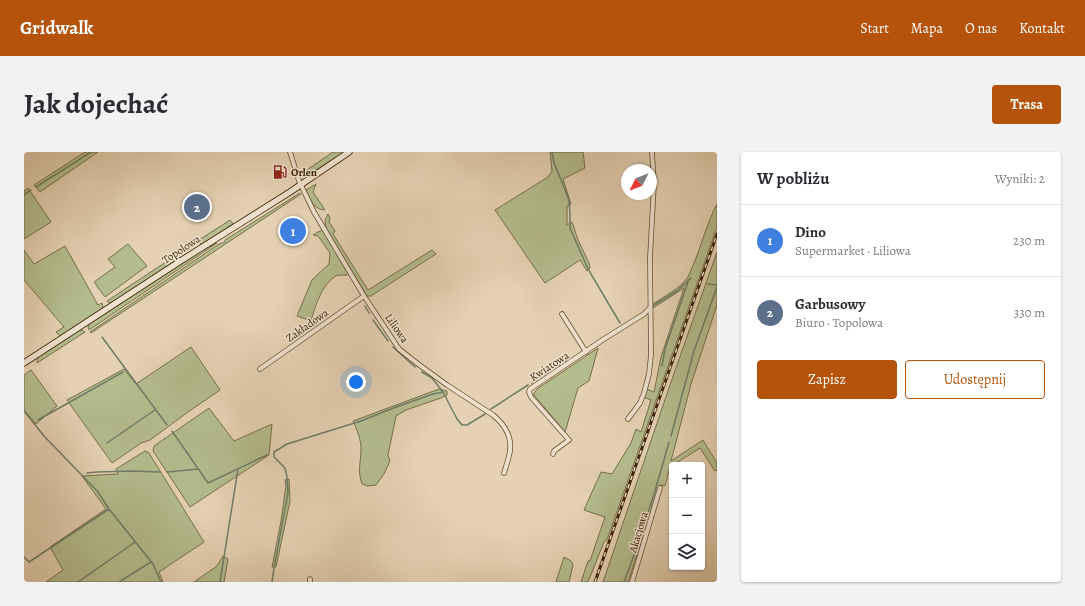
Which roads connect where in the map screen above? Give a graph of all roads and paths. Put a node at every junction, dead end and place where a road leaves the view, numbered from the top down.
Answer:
1 (290, 152) edge
2 (349, 152) edge
3 (652, 152) edge
4 (301, 185) junction
5 (364, 296) junction
6 (650, 308) junction
7 (562, 314) dead end
8 (586, 352) junction
9 (24, 362) edge
10 (260, 369) dead end
11 (628, 419) dead end
12 (553, 454) dead end
13 (504, 473) dead end
14 (660, 488) dead end
15 (632, 582) edge

1 - 4 street, Liliowa
2 - 4 main road, Topolowa
3 - 6 street
4 - 5 street, Liliowa
4 - 9 main road, Topolowa
5 - 10 street, Zakładowa
5 - 13 street, Liliowa
6 - 8 street, Kwiatowa
6 - 11 street
7 - 8 street
8 - 12 street, Kwiatowa
14 - 15 street, Akacjowa

